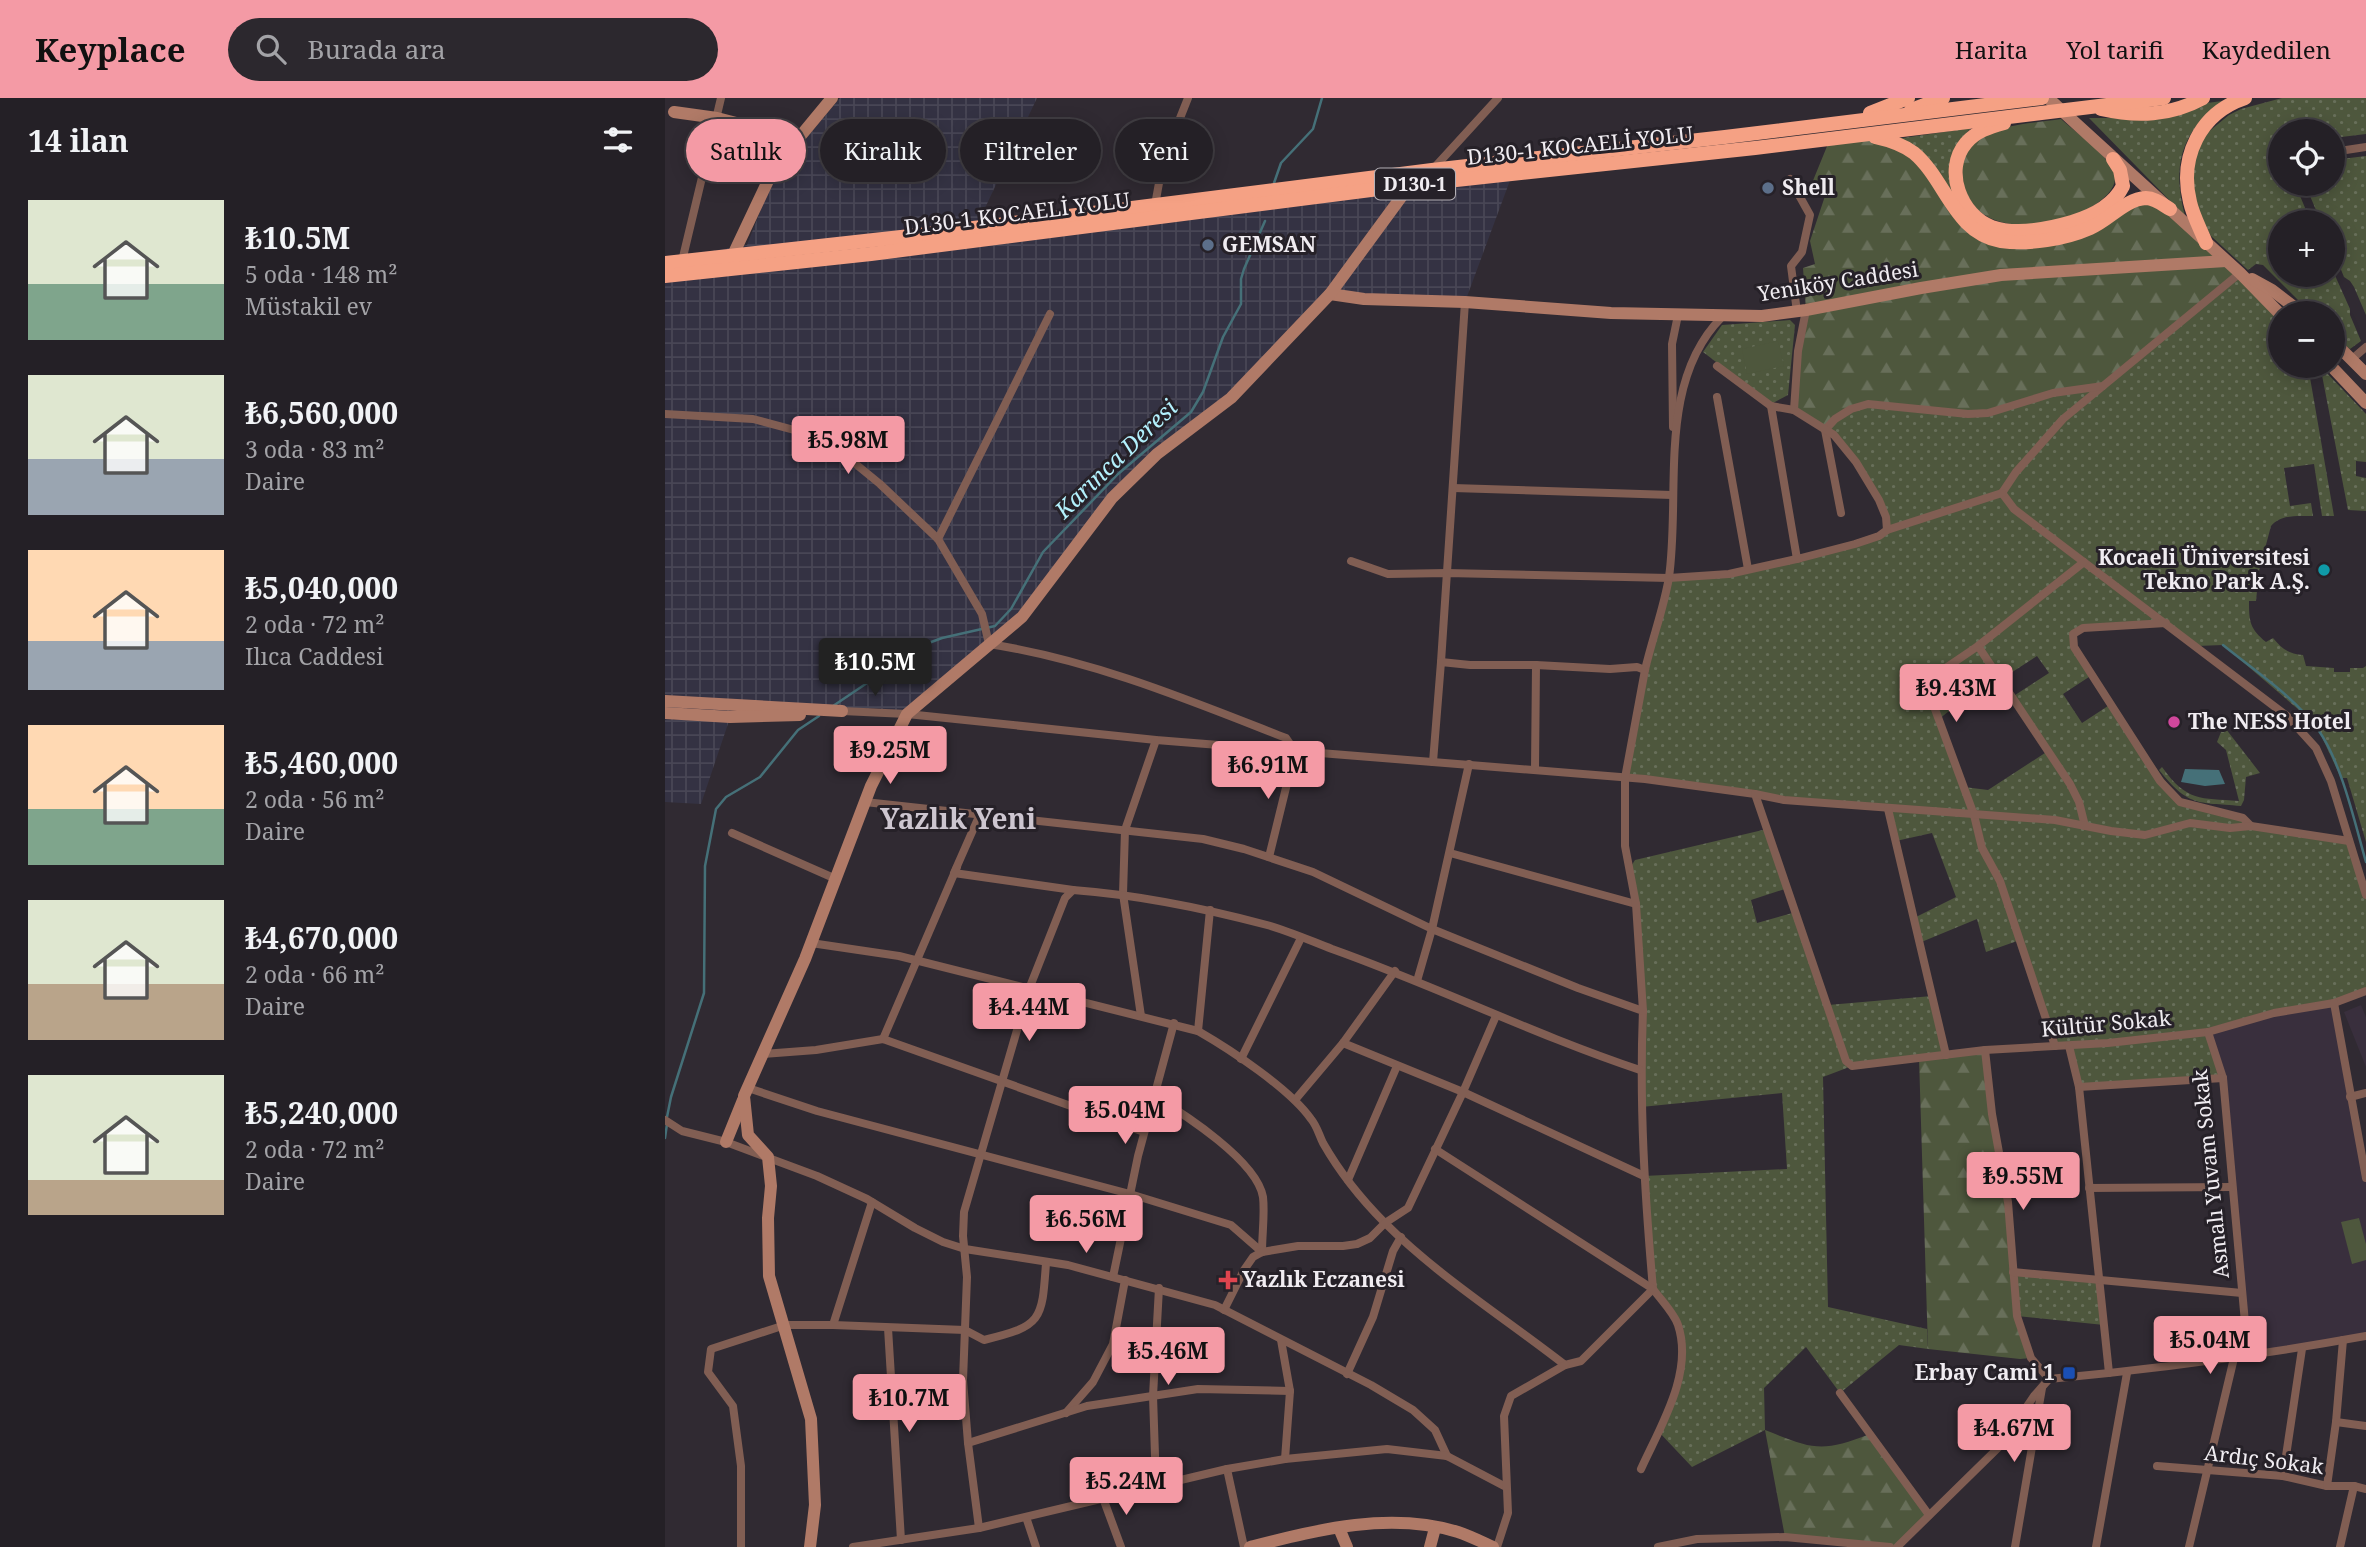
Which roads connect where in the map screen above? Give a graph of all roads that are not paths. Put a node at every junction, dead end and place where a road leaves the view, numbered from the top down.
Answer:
1 (721, 98) edge
2 (832, 98) edge
3 (1188, 98) edge
4 (1498, 98) edge
5 (1908, 98) edge
6 (1943, 98) edge
7 (2048, 98) edge
8 (2164, 98) edge
9 (2203, 98) edge
10 (2245, 98) edge
11 (2031, 99) edge
12 (2089, 107) junction
13 (674, 112) dead end
14 (2036, 114) junction
15 (1894, 116) junction
16 (717, 118) junction
17 (721, 119) edge
18 (806, 129) edge
19 (1787, 129) junction
20 (1867, 135) junction
21 (2366, 147) edge
22 (2345, 150) edge
23 (2108, 154) junction
24 (1432, 170) junction
25 (1790, 179) dead end
26 (766, 182) edge
27 (1410, 185) junction
28 (1155, 205) junction
29 (2170, 209) junction
30 (2206, 243) junction
31 (733, 254) junction
32 (683, 257) junction
33 (2225, 261) junction
34 (666, 267) edge
35 (2239, 273) junction
36 (1330, 294) junction
37 (2286, 301) edge
38 (1465, 302) junction
39 (2268, 302) edge
40 (1801, 311) junction
41 (1050, 314) dead end
42 (1678, 315) junction
43 (1722, 317) junction
44 (2366, 347) edge
45 (2345, 352) edge
46 (2353, 359) junction
47 (1717, 366) dead end
48 (2366, 374) edge
49 (2342, 378) edge
50 (2103, 386) junction
51 (1717, 397) dead end
52 (2366, 403) edge
53 (1771, 406) junction
54 (1794, 410) junction
55 (665, 414) edge
56 (1825, 430) junction
57 (1673, 444) junction
58 (1453, 488) junction
59 (2002, 493) junction
60 (1672, 495) junction
61 (1841, 513) dead end
62 (1887, 530) junction
63 (938, 539) junction
64 (1797, 559) junction
65 (1351, 562) dead end
66 (2084, 562) junction
67 (1748, 569) junction
68 (1447, 573) junction
69 (1669, 578) junction
70 (2166, 623) junction
71 (988, 639) junction
72 (1978, 646) junction
73 (1441, 662) junction
74 (1536, 665) junction
75 (1645, 670) junction
76 (665, 701) edge
77 (842, 711) joint
78 (801, 712) junction
79 (665, 713) edge
80 (907, 714) junction
81 (1156, 740) junction
82 (1294, 751) junction
83 (1433, 762) junction
84 (1469, 764) junction
85 (1535, 769) junction
86 (1625, 778) junction
87 (1755, 794) junction
88 (865, 802) junction
89 (1888, 809) junction
90 (980, 814) junction
91 (1974, 815) junction
92 (2251, 825) junction
93 (2085, 826) junction
94 (1125, 830) junction
95 (732, 834) dead end
96 (2349, 841) junction
97 (1451, 853) junction
98 (1269, 857) junction
99 (957, 867) junction
100 (836, 878) junction
101 (1073, 890) junction
102 (1123, 894) junction
103 (2366, 895) edge
104 (1636, 905) junction
105 (1210, 910) junction
106 (1432, 929) junction
107 (1301, 938) junction
108 (811, 943) junction
109 (916, 961) junction
110 (1395, 971) junction
111 (1417, 981) junction
112 (1029, 989) junction
113 (2366, 991) edge
114 (2334, 1003) junction
115 (1643, 1011) junction
116 (1141, 1016) junction
117 (1496, 1016) junction
118 (1174, 1023) junction
119 (1198, 1031) junction
120 (2208, 1032) junction
121 (883, 1039) junction
122 (1343, 1043) junction
123 (2055, 1046) junction
124 (2069, 1046) junction
125 (1985, 1050) junction
126 (763, 1054) junction
127 (1946, 1055) junction
128 (1241, 1059) junction
129 (1397, 1066) junction
130 (1640, 1070) junction
131 (2223, 1078) junction
132 (1002, 1082) junction
133 (2079, 1087) junction
134 (746, 1092) junction
135 (1464, 1092) junction
136 (2366, 1093) edge
137 (1154, 1096) junction
138 (2350, 1097) junction
139 (1295, 1100) junction
140 (665, 1121) edge
141 (1144, 1132) junction
142 (726, 1142) junction
143 (1435, 1149) junction
144 (979, 1156) junction
145 (768, 1157) junction
146 (1643, 1176) junction
147 (2366, 1178) edge
148 (1348, 1180) junction
149 (2232, 1187) junction
150 (2089, 1188) junction
151 (1130, 1194) junction
152 (872, 1202) junction
153 (1385, 1223) junction
154 (1402, 1237) junction
155 (965, 1249) junction
156 (1262, 1252) junction
157 (1046, 1263) junction
158 (2013, 1272) junction
159 (1113, 1277) junction
160 (1125, 1280) junction
161 (2099, 1281) junction
162 (1159, 1288) junction
163 (1653, 1289) junction
164 (2242, 1293) junction
165 (1224, 1310) junction
166 (785, 1325) junction
167 (833, 1325) junction
168 (888, 1328) junction
169 (965, 1330) junction
170 (2366, 1336) edge
171 (1281, 1340) junction
172 (2343, 1340) junction
173 (2302, 1349) junction
174 (2248, 1356) junction
175 (2234, 1358) junction
176 (1565, 1365) junction
177 (2109, 1373) junction
178 (2127, 1373) junction
179 (1347, 1374) junction
180 (2046, 1382) junction
181 (1290, 1391) junction
182 (1840, 1393) dead end
183 (1153, 1396) junction
184 (1066, 1413) junction
185 (2336, 1422) junction
186 (2366, 1426) edge
187 (968, 1443) junction
188 (1447, 1456) junction
189 (1285, 1459) junction
190 (2157, 1466) dead end
191 (1227, 1469) junction
192 (1641, 1469) dead end
193 (2207, 1470) junction
194 (2283, 1476) junction
195 (1156, 1485) junction
196 (2327, 1486) junction
197 (2354, 1486) junction
198 (1506, 1487) junction
199 (2366, 1489) edge
200 (1103, 1498) junction
201 (1929, 1515) junction
202 (1025, 1517) junction
203 (979, 1528) junction
204 (1339, 1528) junction
205 (1435, 1528) junction
206 (901, 1541) junction
207 (741, 1547) edge
208 (810, 1547) edge
209 (853, 1547) edge
210 (1036, 1547) edge
211 (1121, 1547) edge
212 (1244, 1547) edge
213 (1250, 1547) edge
214 (1347, 1547) edge
215 (1430, 1547) edge
216 (1495, 1547) edge
217 (1658, 1547) edge
218 (1890, 1547) edge
219 (1897, 1547) edge
220 (2015, 1547) edge
221 (2096, 1547) edge
222 (2189, 1547) edge
223 (2340, 1547) edge

1 - 16 street
2 - 18 street
3 - 28 street
4 - 24 street
5 - 19 highway
6 - 15 highway
7 - 23 street
8 - 12 highway, D130-1 KOCAELİ YOLU / D130-1
9 - 12 highway
10 - 30 highway
11 - 15 highway, D130-1
12 - 14 highway, D130-1 KOCAELİ YOLU / D130-1
13 - 16 street
14 - 20 highway, D130-1 KOCAELİ YOLU / D130-1
14 - 23 highway
15 - 19 highway, D130-1
16 - 17 street
16 - 32 street
19 - 24 highway, D130-1
20 - 27 highway, D130-1 KOCAELİ YOLU / D130-1
20 - 29 highway
21 - 22 street
23 - 29 street
24 - 28 highway, D130-1
25 - 40 street
26 - 31 street
27 - 34 highway, D130-1 KOCAELİ YOLU / D130-1
27 - 36 street
28 - 31 highway, D130-1
29 - 30 street
30 - 33 street
31 - 32 street
31 - 34 highway, D130-1
32 - 34 street
33 - 35 street
33 - 40 street, Yeniköy Caddesi
35 - 37 street
35 - 39 street
35 - 50 street
36 - 38 street, Yeniköy Caddesi
36 - 71 street
38 - 42 street, Yeniköy Caddesi
38 - 58 street
40 - 43 street, Yeniköy Caddesi
40 - 54 street
41 - 63 street
42 - 43 street, Yeniköy Caddesi
42 - 57 street
43 - 57 street
44 - 46 street
45 - 46 street
46 - 48 street
47 - 53 street
49 - 52 street
50 - 56 street
50 - 59 street
51 - 67 street
53 - 54 street
53 - 64 street
54 - 56 street
55 - 63 street
56 - 61 street
56 - 62 street
57 - 60 street
58 - 60 street
58 - 68 street
59 - 62 street
59 - 66 street
60 - 69 street
62 - 64 street
63 - 71 street
64 - 67 street
65 - 68 street
66 - 70 street
66 - 72 street
67 - 69 street
68 - 69 street
68 - 73 street
69 - 75 street
70 - 92 street
70 - 96 street
71 - 80 street
71 - 82 street
72 - 91 street
72 - 93 street
73 - 74 street
73 - 83 street
74 - 75 street
74 - 85 street
75 - 86 street
76 - 78 street
77 - 78 street
77 - 80 street
78 - 79 street
80 - 81 street
80 - 88 street
81 - 82 street
81 - 94 street
82 - 83 street
82 - 98 street
83 - 84 street
84 - 85 street
84 - 97 street
85 - 86 street
86 - 87 street
86 - 104 street
87 - 89 street
87 - 127 street, Kültür Sokak
88 - 90 street
88 - 100 street
89 - 91 street
89 - 127 street
90 - 94 street
90 - 99 street
91 - 93 street
91 - 123 street
92 - 93 street
92 - 96 street
94 - 98 street
94 - 102 street
95 - 100 street
96 - 103 street
97 - 104 street
97 - 106 street
98 - 106 street
99 - 101 street
99 - 109 street
100 - 108 street
101 - 102 street
101 - 112 street
102 - 105 street
102 - 116 street
104 - 115 street
105 - 107 street
105 - 119 street
106 - 111 street
106 - 115 street
107 - 110 street
107 - 128 street
108 - 109 street
108 - 126 street
109 - 112 street
109 - 121 street
110 - 111 street
110 - 122 street
111 - 117 street
112 - 116 street
112 - 132 street
113 - 114 street, Kültür Sokak
114 - 120 street, Kültür Sokak
114 - 138 street
115 - 130 street
116 - 118 street
117 - 130 street
117 - 135 street
118 - 119 street
118 - 137 street
119 - 128 street
120 - 124 street, Kültür Sokak
120 - 131 street, Asmalı Yuvam Sokak
121 - 126 street
121 - 132 street
122 - 129 street
122 - 139 street
123 - 124 street, Kültür Sokak
123 - 125 street, Kültür Sokak
124 - 133 street
125 - 127 street, Kültür Sokak
125 - 158 street
126 - 134 street
128 - 139 street
129 - 135 street
129 - 148 street
130 - 146 street
131 - 133 street
131 - 149 street, Asmalı Yuvam Sokak
132 - 141 street
132 - 144 street
133 - 150 street
134 - 142 street
134 - 144 street
134 - 145 street
135 - 143 street
135 - 146 street
136 - 138 street
137 - 141 street
137 - 156 street
138 - 147 street
139 - 148 street
140 - 142 street
141 - 151 street
142 - 145 street
143 - 153 street
143 - 163 street
144 - 151 street
144 - 155 street
145 - 152 street
145 - 166 street
146 - 163 street
148 - 153 street
149 - 150 street
149 - 164 street, Asmalı Yuvam Sokak
150 - 161 street
151 - 156 street
151 - 159 street
152 - 155 street
152 - 167 street
153 - 154 street
153 - 156 street
154 - 176 street
154 - 179 street
155 - 157 street
155 - 169 street
156 - 165 street
157 - 159 street
157 - 169 street
158 - 161 street
158 - 180 street
159 - 160 street
160 - 162 street
160 - 184 street
161 - 164 street
161 - 177 street
162 - 165 street
162 - 183 street
163 - 176 street
163 - 192 street
164 - 174 street, Asmalı Yuvam Sokak
165 - 171 street
166 - 167 street
166 - 207 street
166 - 208 street
167 - 168 street
168 - 169 street
168 - 206 street
169 - 187 street
170 - 172 street
171 - 179 street
171 - 181 street
172 - 173 street
172 - 185 street
173 - 174 street
173 - 194 street
174 - 175 street
175 - 178 street
175 - 193 street
176 - 198 street
177 - 178 street
177 - 180 street
178 - 221 street
179 - 188 street
180 - 201 street
180 - 220 street
181 - 183 street
181 - 189 street
182 - 201 street
183 - 184 street
183 - 195 street
184 - 187 street
185 - 186 street
185 - 196 street
187 - 203 street
188 - 189 street
188 - 198 street
189 - 191 street
190 - 193 street, Ardıç Sokak
191 - 195 street
191 - 212 street
193 - 194 street, Ardıç Sokak
193 - 222 street
194 - 196 street, Ardıç Sokak
195 - 200 street
196 - 197 street, Ardıç Sokak
197 - 199 street, Ardıç Sokak
197 - 223 street
198 - 216 street
200 - 202 street
200 - 211 street
201 - 219 street
202 - 203 street
202 - 210 street
203 - 206 street
204 - 205 street
204 - 213 street
204 - 214 street
205 - 215 street
205 - 216 street
206 - 209 street
217 - 218 street

